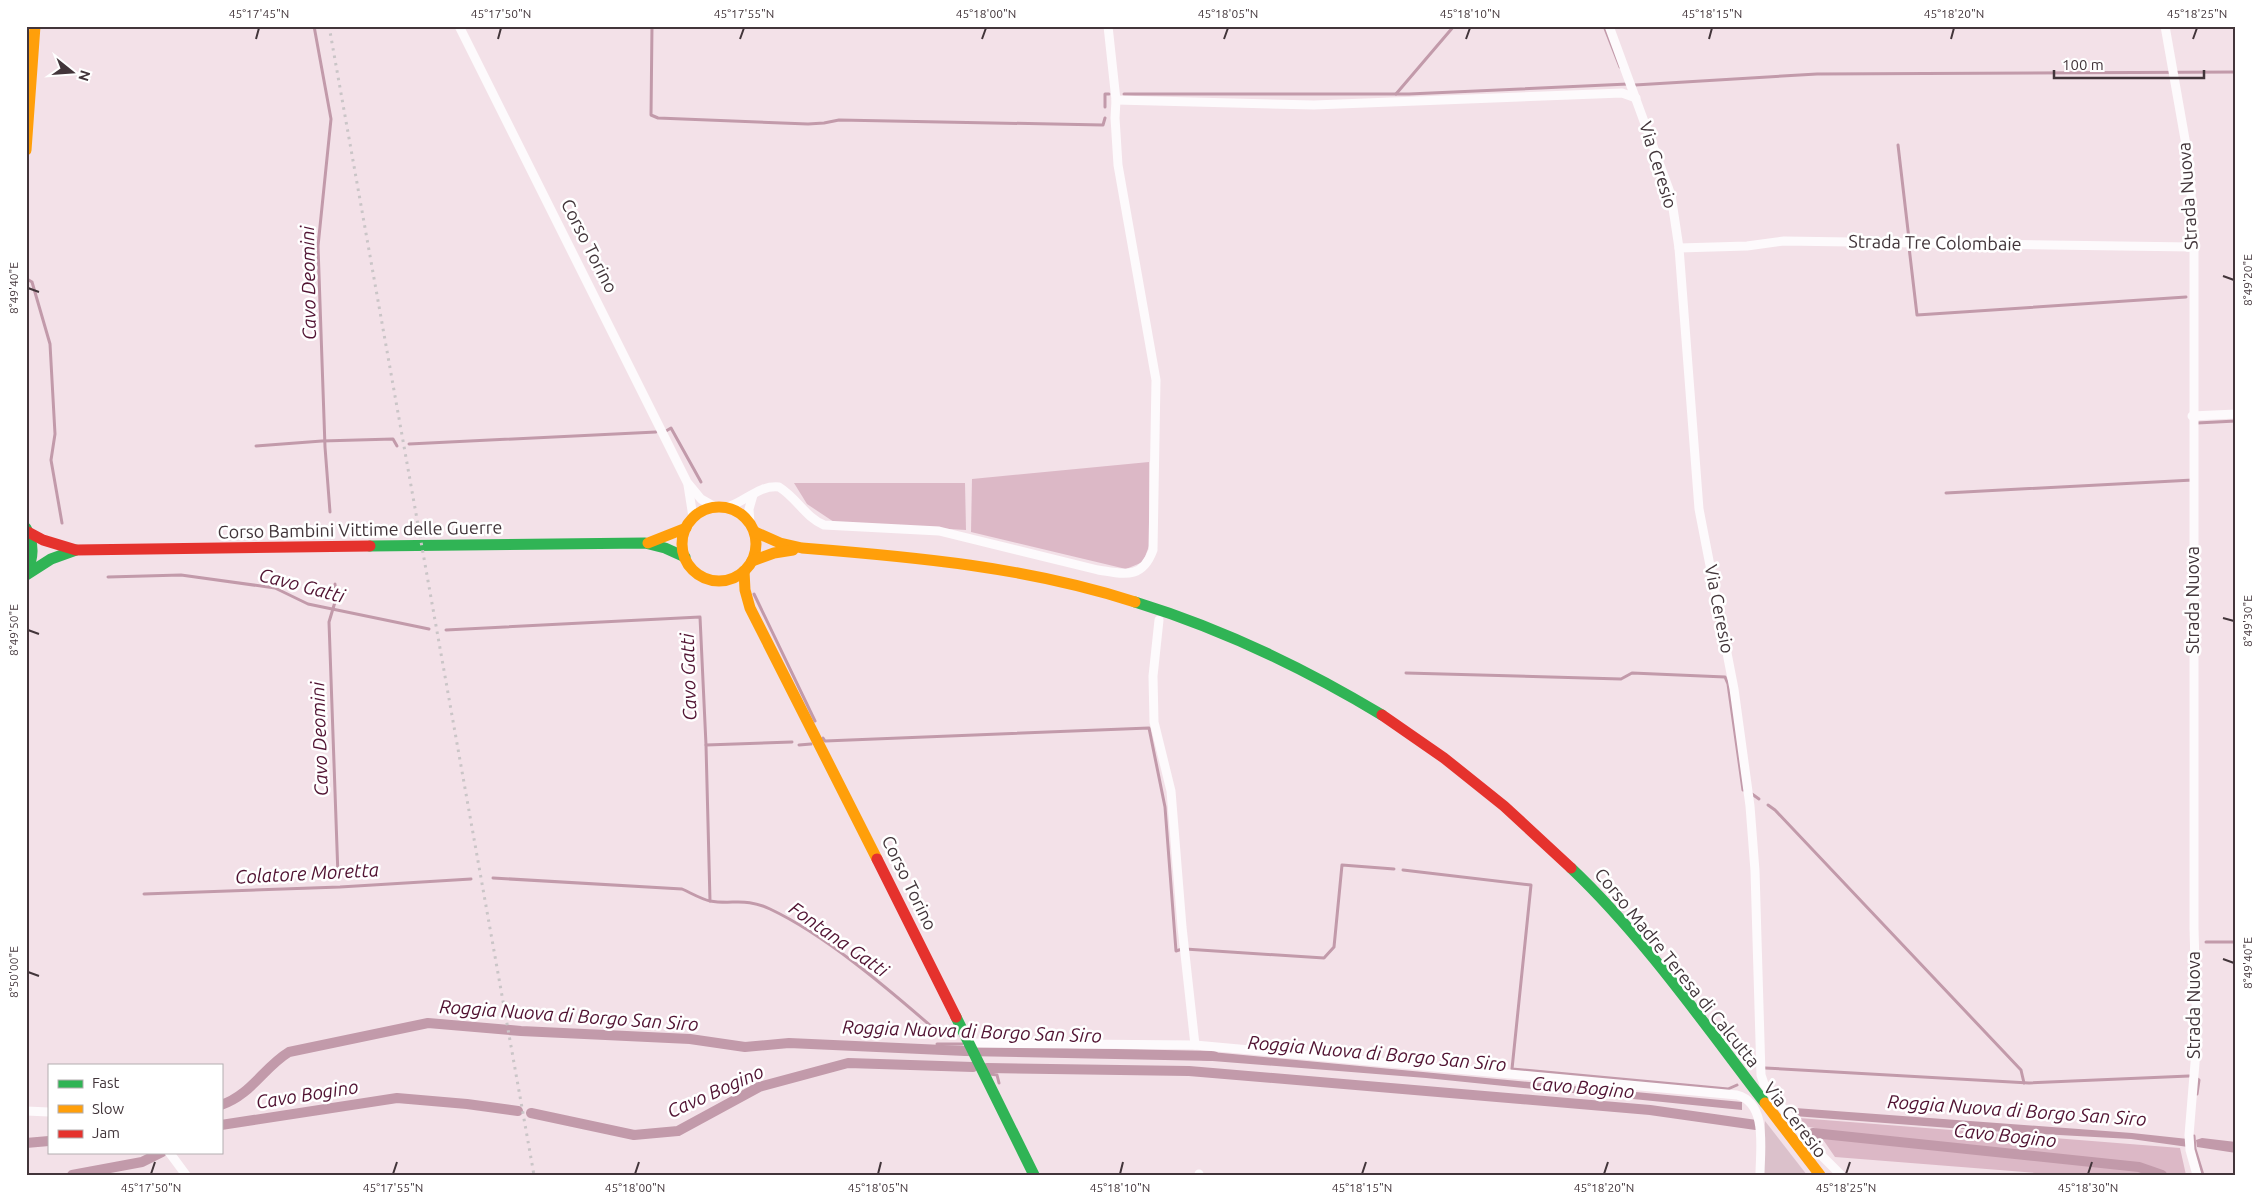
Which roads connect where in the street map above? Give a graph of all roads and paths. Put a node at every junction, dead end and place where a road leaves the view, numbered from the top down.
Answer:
1 (35, 26) edge
2 (459, 26) edge
3 (1108, 26) edge
4 (1609, 26) edge
5 (2165, 26) edge
6 (1636, 98) junction
7 (1116, 100) junction
8 (26, 150) edge
9 (2192, 247) junction
10 (1679, 248) junction
11 (2236, 414) edge
12 (2192, 416) junction
13 (687, 482) junction
14 (753, 495) junction
15 (715, 506) junction
16 (728, 507) junction
17 (693, 517) junction
18 (686, 528) junction
19 (752, 528) junction
20 (27, 530) edge
21 (645, 544) junction
22 (802, 548) junction
23 (76, 550) junction
24 (685, 557) junction
25 (752, 561) junction
26 (744, 571) junction
27 (26, 574) edge
28 (718, 581) junction
29 (750, 608) junction
30 (1159, 620) dead end
31 (969, 1044) junction
32 (1195, 1045) junction
33 (26, 1111) edge
34 (48, 1112) edge
35 (171, 1154) edge
36 (186, 1175) edge
37 (1034, 1175) edge
38 (1760, 1175) edge
39 (1820, 1175) edge
40 (1841, 1175) edge
41 (2197, 1175) edge

1 - 8 main road
2 - 13 street, Corso Torino
3 - 7 street
4 - 6 street, Via Ceresio
5 - 9 street, Strada Nuova
6 - 7 street
6 - 10 street, Via Ceresio
7 - 14 street
9 - 10 street, Strada Tre Colombaie
9 - 12 street, Strada Nuova
10 - 40 street, Via Ceresio
11 - 12 street
12 - 41 street, Strada Nuova
13 - 15 street, Corso Torino
13 - 17 street, Corso Torino
14 - 16 street
14 - 19 street
15 - 16 main road
15 - 17 main road
16 - 19 main road
17 - 18 main road
18 - 21 main road
18 - 24 main road
19 - 22 main road
19 - 25 main road
20 - 23 main road, Corso Bambini Vittime delle Guerre
20 - 27 main road
21 - 23 main road, Corso Bambini Vittime delle Guerre
21 - 24 main road
22 - 25 main road
22 - 39 main road, Corso Madre Teresa di Calcutta
23 - 27 main road, Corso Bambini Vittime delle Guerre
24 - 28 main road
25 - 26 main road
26 - 28 main road
26 - 29 main road, Corso Torino
28 - 29 main road, Corso Torino
29 - 31 main road, Corso Torino
30 - 32 street
31 - 32 street
31 - 37 main road, Corso Torino
32 - 38 street
33 - 34 street
35 - 36 street

